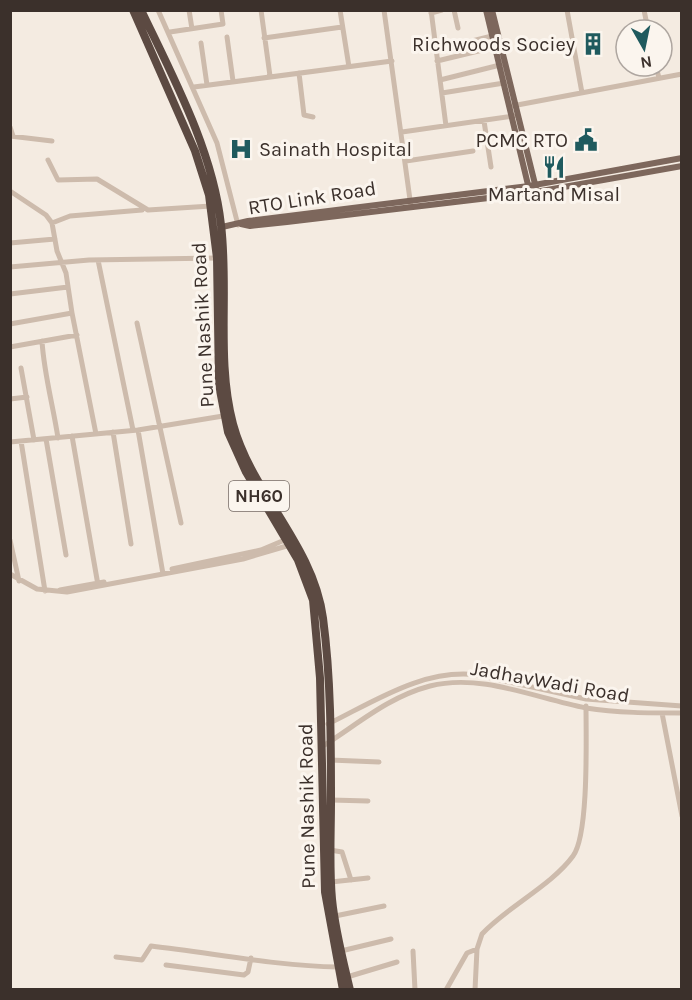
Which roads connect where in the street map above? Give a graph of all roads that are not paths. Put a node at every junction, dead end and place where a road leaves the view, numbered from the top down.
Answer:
1 (133, 10) edge
2 (141, 10) edge
3 (158, 10) edge
4 (189, 10) edge
5 (221, 10) edge
6 (261, 10) edge
7 (340, 10) edge
8 (384, 10) edge
9 (442, 10) edge
10 (454, 10) edge
11 (486, 10) edge
12 (492, 10) edge
13 (567, 10) edge
14 (431, 12) edge
15 (342, 27) junction
16 (458, 28) dead end
17 (192, 29) junction
18 (170, 32) junction
19 (492, 36) junction
20 (227, 37) dead end
21 (264, 38) junction
22 (201, 43) dead end
23 (495, 47) junction
24 (436, 50) junction
25 (392, 61) junction
26 (437, 61) junction
27 (500, 65) junction
28 (349, 67) junction
29 (298, 73) junction
30 (270, 76) junction
31 (659, 78) edge
32 (440, 80) junction
33 (233, 81) junction
34 (504, 83) junction
35 (207, 85) junction
36 (194, 87) junction
37 (442, 93) junction
38 (582, 93) junction
39 (513, 105) junction
40 (516, 115) junction
41 (313, 117) dead end
42 (484, 121) junction
43 (446, 126) junction
44 (10, 127) edge
45 (402, 132) junction
46 (12, 136) edge
47 (52, 141) dead end
48 (472, 151) dead end
49 (681, 158) edge
50 (48, 160) dead end
51 (406, 161) junction
52 (681, 166) edge
53 (491, 167) dead end
54 (533, 189) junction
55 (10, 191) edge
56 (410, 204) junction
57 (211, 206) junction
58 (144, 210) junction
59 (52, 223) junction
60 (240, 225) junction
61 (222, 227) junction
62 (55, 239) junction
63 (10, 243) edge
64 (217, 258) junction
65 (98, 260) junction
66 (62, 262) junction
67 (10, 267) edge
68 (68, 287) junction
69 (10, 294) edge
70 (72, 313) junction
71 (137, 322) dead end
72 (10, 324) edge
73 (76, 335) junction
74 (42, 341) junction
75 (10, 347) edge
76 (21, 368) dead end
77 (27, 397) junction
78 (10, 399) edge
79 (223, 416) junction
80 (160, 426) junction
81 (136, 430) junction
82 (113, 432) junction
83 (96, 434) junction
84 (72, 436) junction
85 (58, 438) junction
86 (46, 439) junction
87 (34, 440) junction
88 (21, 441) junction
89 (10, 442) edge
90 (181, 523) dead end
91 (10, 540) edge
92 (292, 541) junction
93 (131, 544) dead end
94 (66, 555) dead end
95 (162, 572) junction
96 (10, 574) edge
97 (19, 580) junction
98 (98, 585) junction
99 (45, 591) junction
100 (586, 699) junction
101 (662, 705) junction
102 (681, 706) edge
103 (586, 708) junction
104 (662, 713) junction
105 (681, 713) edge
106 (325, 726) junction
107 (326, 744) junction
108 (327, 759) junction
109 (379, 762) dead end
110 (331, 800) junction
111 (368, 801) dead end
112 (681, 816) edge
113 (330, 850) junction
114 (368, 878) dead end
115 (351, 880) junction
116 (331, 882) junction
117 (384, 906) dead end
118 (334, 916) junction
119 (391, 939) dead end
120 (477, 949) junction
121 (341, 951) junction
122 (413, 951) dead end
123 (116, 957) dead end
124 (251, 958) junction
125 (397, 962) dead end
126 (166, 965) dead end
127 (338, 967) junction
128 (347, 977) junction
129 (343, 990) edge
130 (350, 990) edge
131 (415, 990) edge
132 (446, 990) edge
133 (476, 990) edge

1 - 57 highway, Pune Nashik Road / NH60
2 - 61 highway, Pune Nashik Road / NH60
3 - 18 street
4 - 17 street
5 - 17 street
6 - 21 street
7 - 15 street
8 - 25 street
9 - 14 street
10 - 16 street
11 - 19 main road
12 - 39 main road
13 - 38 street
14 - 24 street
15 - 21 street
15 - 28 street
17 - 18 street
18 - 36 street
19 - 23 main road
19 - 24 street
20 - 33 street
21 - 30 street
22 - 35 street
23 - 26 street
23 - 27 main road
24 - 26 street
25 - 28 street
25 - 45 street
26 - 32 street
27 - 32 street
27 - 34 main road
28 - 29 street
29 - 30 street
29 - 41 street
30 - 33 street
31 - 38 street
32 - 37 street
33 - 35 street
34 - 37 street
34 - 39 main road
35 - 36 street
36 - 60 street
37 - 43 street
38 - 39 street
39 - 40 main road
40 - 42 street
40 - 54 main road
42 - 43 street
42 - 53 street
43 - 45 street
44 - 46 street
45 - 51 street
46 - 47 street
48 - 51 street
49 - 54 main road, RTO Link Road
50 - 58 street
51 - 56 street
52 - 54 main road, RTO Link Road
54 - 56 main road, RTO Link Road
55 - 59 street
56 - 60 main road, RTO Link Road
57 - 58 street
57 - 64 highway, Pune Nashik Road / NH60
58 - 59 street
59 - 62 street
60 - 61 main road, RTO Link Road
61 - 92 highway, Pune Nashik Road / NH60
62 - 63 street
62 - 66 street
64 - 65 street
64 - 79 highway, Pune Nashik Road / NH60
65 - 66 street
65 - 81 street
66 - 67 street
66 - 68 street
68 - 69 street
68 - 70 street
70 - 72 street
70 - 73 street
71 - 80 street
73 - 74 street
73 - 83 street
74 - 75 street
74 - 85 street
76 - 77 street
77 - 78 street
77 - 87 street
79 - 80 street
79 - 92 highway, Pune Nashik Road / NH60
80 - 81 street
80 - 90 street
81 - 82 street
81 - 95 street
82 - 83 street
82 - 93 street
83 - 84 street
84 - 85 street
84 - 98 street
85 - 86 street
86 - 87 street
86 - 94 street
87 - 88 street
88 - 89 street
88 - 99 street
91 - 97 street
92 - 95 street
92 - 106 highway, Pune Nashik Road / NH60
95 - 98 street
96 - 97 street
97 - 99 street
98 - 99 street
100 - 101 street, JadhavWadi Road
100 - 103 street
100 - 106 street, JadhavWadi Road
101 - 102 street, JadhavWadi Road
101 - 104 street
103 - 104 street, JadhavWadi Road
103 - 107 street, JadhavWadi Road
103 - 120 street
104 - 105 street, JadhavWadi Road
104 - 112 street
106 - 107 highway, Pune Nashik Road / NH60
107 - 108 highway, Pune Nashik Road / NH60
108 - 109 street
108 - 110 highway, Pune Nashik Road / NH60
108 - 127 highway, Pune Nashik Road / NH60
110 - 111 street
110 - 113 highway, Pune Nashik Road / NH60
113 - 115 street
113 - 116 highway, Pune Nashik Road / NH60
114 - 115 street
115 - 116 street
116 - 118 highway, Pune Nashik Road / NH60
117 - 118 street
118 - 121 highway, Pune Nashik Road / NH60
119 - 121 street
120 - 132 street
120 - 133 street
121 - 128 highway, Pune Nashik Road / NH60
122 - 131 street
123 - 124 street
124 - 126 street
124 - 127 street
125 - 128 street
127 - 129 highway, Pune Nashik Road / NH60
128 - 130 highway, Pune Nashik Road / NH60

